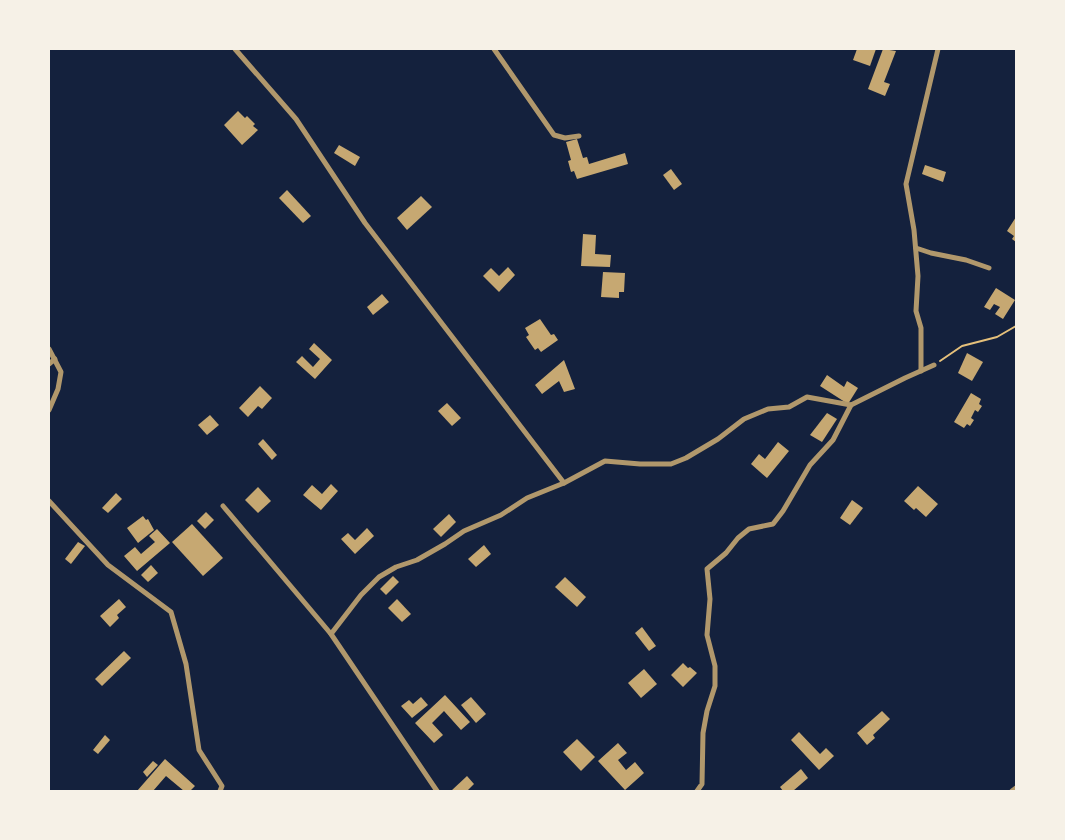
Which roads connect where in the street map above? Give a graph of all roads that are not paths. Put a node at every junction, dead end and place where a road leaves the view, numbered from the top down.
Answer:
1 (235, 49) edge
2 (494, 49) edge
3 (938, 49) edge
4 (579, 136) dead end
5 (916, 248) junction
6 (989, 268) dead end
7 (49, 350) edge
8 (55, 358) junction
9 (49, 364) edge
10 (934, 365) road end
11 (921, 371) junction
12 (851, 405) junction
13 (49, 410) edge
14 (564, 483) junction
15 (49, 501) edge
16 (223, 506) dead end
17 (331, 634) junction
18 (1016, 788) edge
19 (220, 791) edge
20 (437, 791) edge
21 (697, 791) edge
22 (1012, 791) edge

1 - 14 street
2 - 4 street
3 - 5 street
5 - 6 street
5 - 11 street
7 - 8 street
8 - 9 street
8 - 13 street
10 - 11 street
11 - 12 street
12 - 14 street
12 - 21 street
14 - 17 street
15 - 19 street
16 - 17 street
17 - 20 street
18 - 22 street

